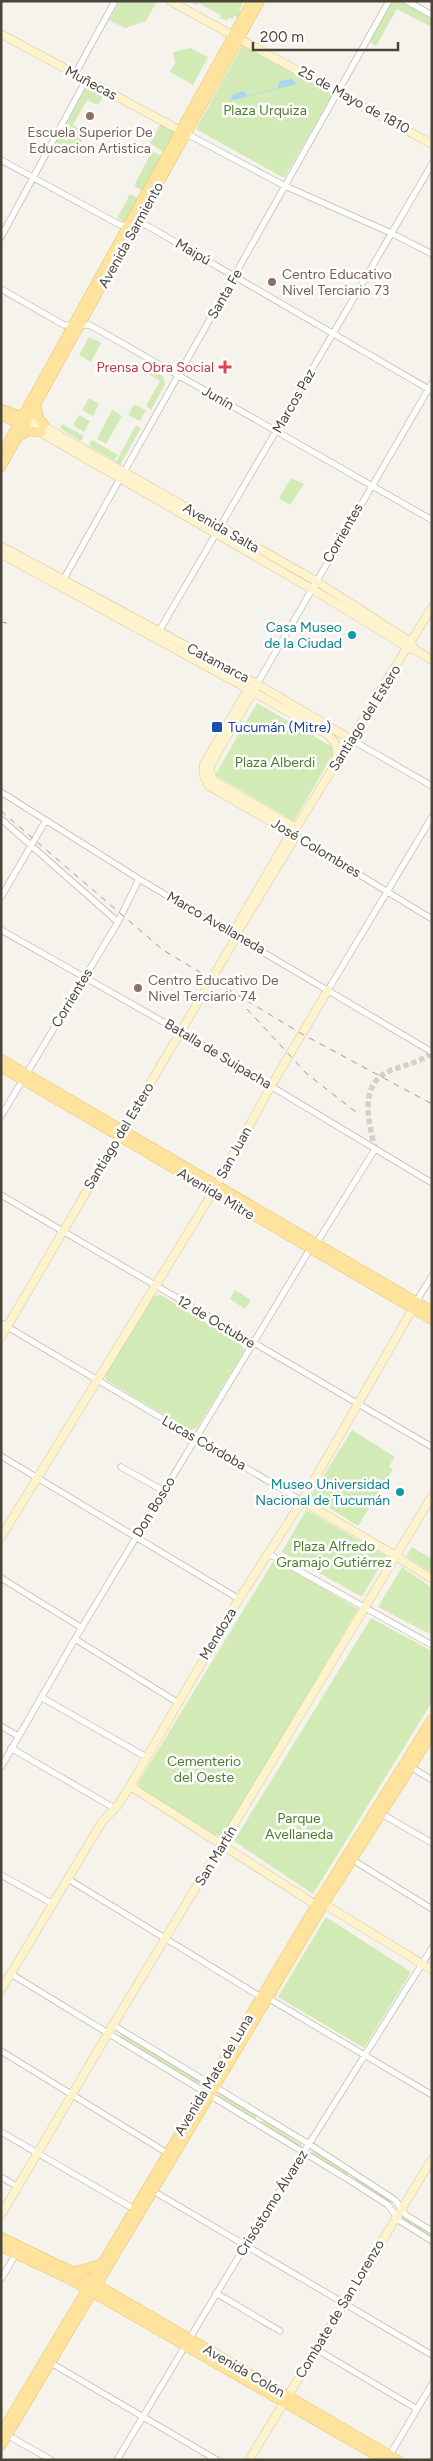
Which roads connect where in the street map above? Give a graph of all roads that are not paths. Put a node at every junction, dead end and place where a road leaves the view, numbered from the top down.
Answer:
1 (116, 1) edge
2 (170, 1) edge
3 (252, 1) edge
4 (260, 1) edge
5 (389, 1) edge
6 (407, 1) edge
7 (432, 15) edge
8 (1, 34) edge
9 (237, 37) junction
10 (75, 74) junction
11 (86, 80) junction
12 (338, 92) junction
13 (184, 133) junction
14 (432, 144) edge
15 (1, 160) edge
16 (432, 164) edge
17 (34, 178) junction
18 (285, 186) junction
19 (133, 226) junction
20 (392, 233) junction
21 (1, 237) edge
22 (432, 254) edge
23 (235, 276) junction
24 (1, 289) edge
25 (78, 324) junction
26 (333, 333) junction
27 (178, 375) junction
28 (431, 388) edge
29 (32, 406) junction
30 (2, 413) edge
31 (23, 421) junction
32 (42, 429) junction
33 (276, 431) junction
34 (13, 439) junction
35 (1, 454) edge
36 (1, 467) edge
37 (121, 475) junction
38 (372, 484) junction
39 (432, 520) edge
40 (217, 530) junction
41 (1, 546) edge
42 (1, 554) edge
43 (316, 581) junction
44 (61, 583) junction
45 (312, 589) junction
46 (432, 607) edge
47 (157, 635) junction
48 (411, 647) junction
49 (432, 660) edge
50 (253, 688) junction
51 (352, 740) junction
52 (337, 763) junction
53 (207, 776) joint
54 (432, 786) edge
55 (1, 792) edge
56 (432, 817) edge
57 (1, 819) edge
58 (46, 820) junction
59 (294, 832) junction
60 (32, 844) junction
61 (139, 879) junction
62 (388, 892) junction
63 (1, 897) edge
64 (432, 919) edge
65 (118, 922) junction
66 (1, 930) edge
67 (236, 935) junction
68 (86, 976) junction
69 (328, 990) junction
70 (180, 1032) junction
71 (432, 1052) edge
72 (1, 1059) edge
73 (1, 1067) edge
74 (24, 1077) junction
75 (271, 1086) junction
76 (1, 1116) edge
77 (120, 1134) junction
78 (375, 1149) junction
79 (432, 1183) edge
80 (214, 1189) junction
81 (1, 1196) edge
82 (62, 1231) junction
83 (313, 1247) junction
84 (432, 1276) edge
85 (155, 1285) junction
86 (414, 1306) junction
87 (432, 1311) edge
88 (432, 1320) edge
89 (4, 1325) edge
90 (1, 1337) edge
91 (253, 1344) junction
92 (96, 1380) junction
93 (358, 1404) junction
94 (196, 1438) junction
95 (432, 1447) edge
96 (1, 1456) edge
97 (121, 1467) dead end
98 (36, 1477) junction
99 (164, 1491) junction
100 (432, 1496) edge
101 (302, 1501) junction
102 (1, 1536) edge
103 (136, 1537) junction
104 (269, 1554) junction
105 (396, 1556) junction
106 (1, 1578) edge
107 (432, 1579) edge
108 (239, 1599) junction
109 (365, 1608) junction
110 (82, 1628) junction
111 (75, 1639) junction
112 (432, 1645) edge
113 (41, 1697) junction
114 (177, 1702) junction
115 (432, 1719) edge
116 (1, 1726) edge
117 (432, 1734) edge
118 (18, 1736) junction
119 (11, 1748) junction
120 (146, 1757) junction
121 (1, 1767) edge
122 (411, 1767) junction
123 (432, 1780) edge
124 (130, 1786) junction
125 (114, 1808) junction
126 (382, 1814) junction
127 (432, 1844) edge
128 (223, 1845) junction
129 (353, 1860) junction
130 (1, 1875) edge
131 (68, 1879) junction
132 (53, 1904) junction
133 (320, 1904) junction
134 (432, 1909) edge
135 (166, 1938) junction
136 (432, 1948) edge
137 (422, 1964) junction
138 (432, 1970) edge
139 (11, 1974) junction
140 (1, 1990) edge
141 (264, 1998) junction
142 (113, 2025) junction
143 (108, 2034) junction
144 (1, 2051) edge
145 (165, 2056) junction
146 (365, 2056) junction
147 (160, 2065) junction
148 (212, 2084) junction
149 (207, 2093) junction
150 (73, 2095) junction
151 (432, 2095) edge
152 (262, 2115) junction
153 (257, 2124) junction
154 (1, 2132) edge
155 (309, 2144) junction
156 (304, 2152) junction
157 (38, 2153) junction
158 (167, 2153) junction
159 (431, 2160) edge
160 (353, 2173) junction
161 (1, 2177) edge
162 (349, 2180) junction
163 (18, 2187) junction
164 (154, 2190) junction
165 (134, 2208) junction
166 (401, 2209) junction
167 (1, 2215) edge
168 (396, 2218) junction
169 (432, 2231) edge
170 (1, 2237) edge
171 (432, 2241) edge
172 (245, 2246) junction
173 (1, 2247) edge
174 (16, 2254) junction
175 (104, 2266) junction
176 (72, 2276) junction
177 (1, 2279) edge
178 (92, 2287) junction
179 (216, 2293) junction
180 (114, 2295) junction
181 (344, 2302) junction
182 (114, 2305) junction
183 (79, 2308) junction
184 (280, 2331) dead end
185 (187, 2342) junction
186 (316, 2349) junction
187 (432, 2355) edge
188 (51, 2363) junction
189 (432, 2384) edge
190 (285, 2399) junction
191 (416, 2409) junction
192 (142, 2417) junction
193 (3, 2433) edge
194 (1, 2446) edge
195 (390, 2459) edge
196 (51, 2460) edge
197 (117, 2460) edge
198 (217, 2460) edge
199 (249, 2460) edge

1 - 10 street
2 - 9 street, 25 de Mayo de 1810
3 - 9 main road, Avenida Sarmiento
4 - 9 main road, Avenida Sarmiento
5 - 12 street, Santa Fe
6 - 7 street
8 - 10 street, Muñecas
9 - 12 street, 25 de Mayo de 1810
9 - 13 main road, Avenida Sarmiento
10 - 11 street, Muñecas
11 - 13 street, Muñecas
11 - 17 street
12 - 14 street, 25 de Mayo de 1810
12 - 18 street, Santa Fe
13 - 18 street
13 - 19 main road, Avenida Sarmiento
15 - 17 street, Maipú
16 - 20 street, Marcos Paz
17 - 19 street, Maipú
17 - 21 street
18 - 20 street
18 - 23 street, Santa Fe
19 - 23 street, Maipú
19 - 25 main road, Avenida Sarmiento
20 - 22 street
20 - 26 street, Marcos Paz
23 - 26 street, Maipú
23 - 27 street, Santa Fe
24 - 25 street, Junín
25 - 27 street, Junín
25 - 29 main road, Avenida Sarmiento
26 - 28 street, Maipú
26 - 33 street, Marcos Paz
27 - 33 street, Junín
27 - 37 street, Santa Fe
28 - 38 street, Corrientes
29 - 30 main road
29 - 31 main road, Avenida Sarmiento
29 - 32 main road
30 - 31 main road
30 - 34 main road
31 - 32 street, Avenida Salta
31 - 34 main road, Avenida Sarmiento
32 - 34 main road
32 - 37 street, Avenida Salta
33 - 38 street, Junín
33 - 40 street, Marcos Paz
34 - 35 main road, Avenida Sarmiento
34 - 36 main road, Avenida Sarmiento
37 - 40 street, Avenida Salta
37 - 44 street, Santa Fe
38 - 39 street, Junín
38 - 43 street, Corrientes
40 - 43 street, Avenida Salta
40 - 45 street, Avenida Salta
40 - 47 street, Marcos Paz
41 - 44 street, Catamarca
42 - 44 street, Catamarca
43 - 45 street, Corrientes
43 - 48 street, Avenida Salta
44 - 47 street, Catamarca
45 - 48 street, Avenida Salta
45 - 50 street, Corrientes
46 - 48 street, Santiago del Estero
47 - 50 street, Catamarca
48 - 49 street, Avenida Salta
48 - 51 street, Santiago del Estero
50 - 51 street, Catamarca
50 - 52 street, Catamarca
50 - 53 street, Corrientes
51 - 52 street, Santiago del Estero
51 - 54 street, Catamarca
52 - 59 street, Santiago del Estero
53 - 59 street, José Colombres
55 - 58 street, Marco Avellaneda
56 - 62 street, San Juan
57 - 60 street
58 - 60 street
58 - 61 street, Marco Avellaneda
59 - 62 street, José Colombres
59 - 67 street, Santiago del Estero
60 - 63 street
60 - 65 street
61 - 65 street, Corrientes
61 - 67 street, Marco Avellaneda
62 - 64 street, José Colombres
62 - 69 street, San Juan
65 - 68 street, Corrientes
66 - 68 street, Batalla de Suipacha
67 - 69 street, Marco Avellaneda
67 - 70 street, Santiago del Estero
68 - 70 street, Batalla de Suipacha
68 - 74 street, Corrientes
69 - 71 street, Marco Avellaneda
69 - 75 street, San Juan
70 - 75 street, Batalla de Suipacha
70 - 77 street, Santiago del Estero
72 - 74 main road, Avenida Mitre
73 - 74 main road, Avenida Mitre
74 - 76 street, Corrientes
74 - 77 main road, Avenida Mitre
75 - 78 street, Batalla de Suipacha
75 - 80 street, San Juan
77 - 80 main road, Avenida Mitre
77 - 82 street, Santiago del Estero
78 - 79 street, Batalla de Suipacha
78 - 83 street, Don Bosco
80 - 83 main road, Avenida Mitre
80 - 85 street, San Juan
81 - 82 street, 12 de Octubre
82 - 85 street, 12 de Octubre
82 - 89 street, Santiago del Estero
83 - 86 main road, Avenida Mitre
83 - 91 street, Don Bosco
84 - 86 street, Mendoza
85 - 91 street, 12 de Octubre
85 - 92 street, San Juan
86 - 87 main road, Avenida Mitre
86 - 88 main road, Avenida Mitre
86 - 93 street, Mendoza
89 - 90 street, Santiago del Estero
89 - 92 street, Lucas Córdoba
91 - 93 street, 12 de Octubre
91 - 94 street, Don Bosco
92 - 94 street, Lucas Córdoba
92 - 98 street, San Juan
93 - 95 street, 12 de Octubre
93 - 101 street, Mendoza
94 - 99 street, Don Bosco
94 - 101 street, Lucas Córdoba
96 - 98 street
97 - 99 street
98 - 102 street, San Juan
98 - 103 street
99 - 103 street, Don Bosco
100 - 105 street, San Martín
101 - 104 street, Mendoza
101 - 105 street, Lucas Córdoba
103 - 108 street
103 - 110 street, Don Bosco
104 - 108 street, Mendoza
104 - 109 street
105 - 107 street, Lucas Córdoba
105 - 109 street, San Martín
106 - 110 street
108 - 114 street, Mendoza
109 - 112 street
109 - 128 street, San Martín
110 - 111 street, Don Bosco
111 - 113 street, Don Bosco
111 - 114 street
113 - 118 street, Don Bosco
113 - 120 street
114 - 120 street, Mendoza
115 - 133 main road, Avenida Mate de Luna
116 - 118 street
117 - 122 main road, Avenida Mate de Luna
118 - 119 street, Don Bosco
119 - 121 street, Don Bosco
119 - 125 street
120 - 124 street, Mendoza
122 - 123 street
122 - 126 main road, Avenida Mate de Luna
124 - 125 street, Mendoza
124 - 128 street
125 - 131 street, Mendoza
126 - 127 street
126 - 129 main road, Avenida Mate de Luna
128 - 133 street
128 - 135 street, San Martín
129 - 133 main road, Avenida Mate de Luna
129 - 134 street
130 - 132 street
131 - 132 street, Mendoza
131 - 135 street
132 - 139 street, Mendoza
133 - 137 street
133 - 141 main road, Avenida Mate de Luna
135 - 141 street
135 - 142 street, San Martín
136 - 137 street, Crisóstomo Álvarez
137 - 138 street
137 - 146 street, Crisóstomo Álvarez
139 - 140 street, Mendoza
139 - 143 street
141 - 146 street
141 - 148 main road, Avenida Mate de Luna
142 - 143 street, San Martín
142 - 145 street
143 - 147 street
143 - 150 street, San Martín
144 - 150 street
145 - 147 street
145 - 148 street
146 - 151 street
146 - 155 street, Crisóstomo Álvarez
147 - 149 street
148 - 149 main road, Avenida Mate de Luna
148 - 152 street
149 - 153 street
149 - 158 main road, Avenida Mate de Luna
149 - 164 main road, Avenida Mate de Luna
150 - 157 street, San Martín
150 - 158 street
152 - 153 street
152 - 155 street
153 - 156 street
154 - 157 street
155 - 156 street, Crisóstomo Álvarez
155 - 160 street
156 - 162 street
156 - 172 street, Crisóstomo Álvarez
157 - 163 street, San Martín
157 - 165 street
158 - 165 main road, Avenida Mate de Luna
159 - 166 street, Combate de San Lorenzo
160 - 162 street
160 - 166 street
161 - 163 street
162 - 168 street
163 - 167 street, San Martín
164 - 172 street
164 - 175 main road, Avenida Mate de Luna
165 - 175 main road, Avenida Mate de Luna
166 - 168 street, Combate de San Lorenzo
166 - 169 street
168 - 171 street
168 - 181 street, Combate de San Lorenzo
170 - 176 main road
172 - 179 street, Crisóstomo Álvarez
172 - 181 street
173 - 174 main road
174 - 176 main road
174 - 177 street
175 - 176 main road
175 - 178 main road, Avenida Mate de Luna
175 - 180 main road
176 - 178 main road
176 - 183 main road
178 - 180 main road, Avenida Colón
178 - 182 main road, Avenida Colón
178 - 183 main road, Avenida Mate de Luna
179 - 184 street
179 - 185 street, Crisóstomo Álvarez
180 - 185 main road, Avenida Colón
181 - 186 street, Combate de San Lorenzo
181 - 187 street
182 - 183 main road
182 - 185 main road, Avenida Colón
183 - 188 main road, Avenida Mate de Luna
183 - 193 main road, Avenida Mate de Luna
185 - 190 main road, Avenida Colón
185 - 192 street, Crisóstomo Álvarez
186 - 190 street, Combate de San Lorenzo
186 - 191 street
188 - 192 street
188 - 193 main road, Avenida Mate de Luna
189 - 191 street
190 - 195 main road, Avenida Colón
190 - 199 street, Combate de San Lorenzo
191 - 195 street
192 - 197 street, Crisóstomo Álvarez
192 - 198 street
193 - 194 main road, Avenida Mate de Luna
193 - 196 street

